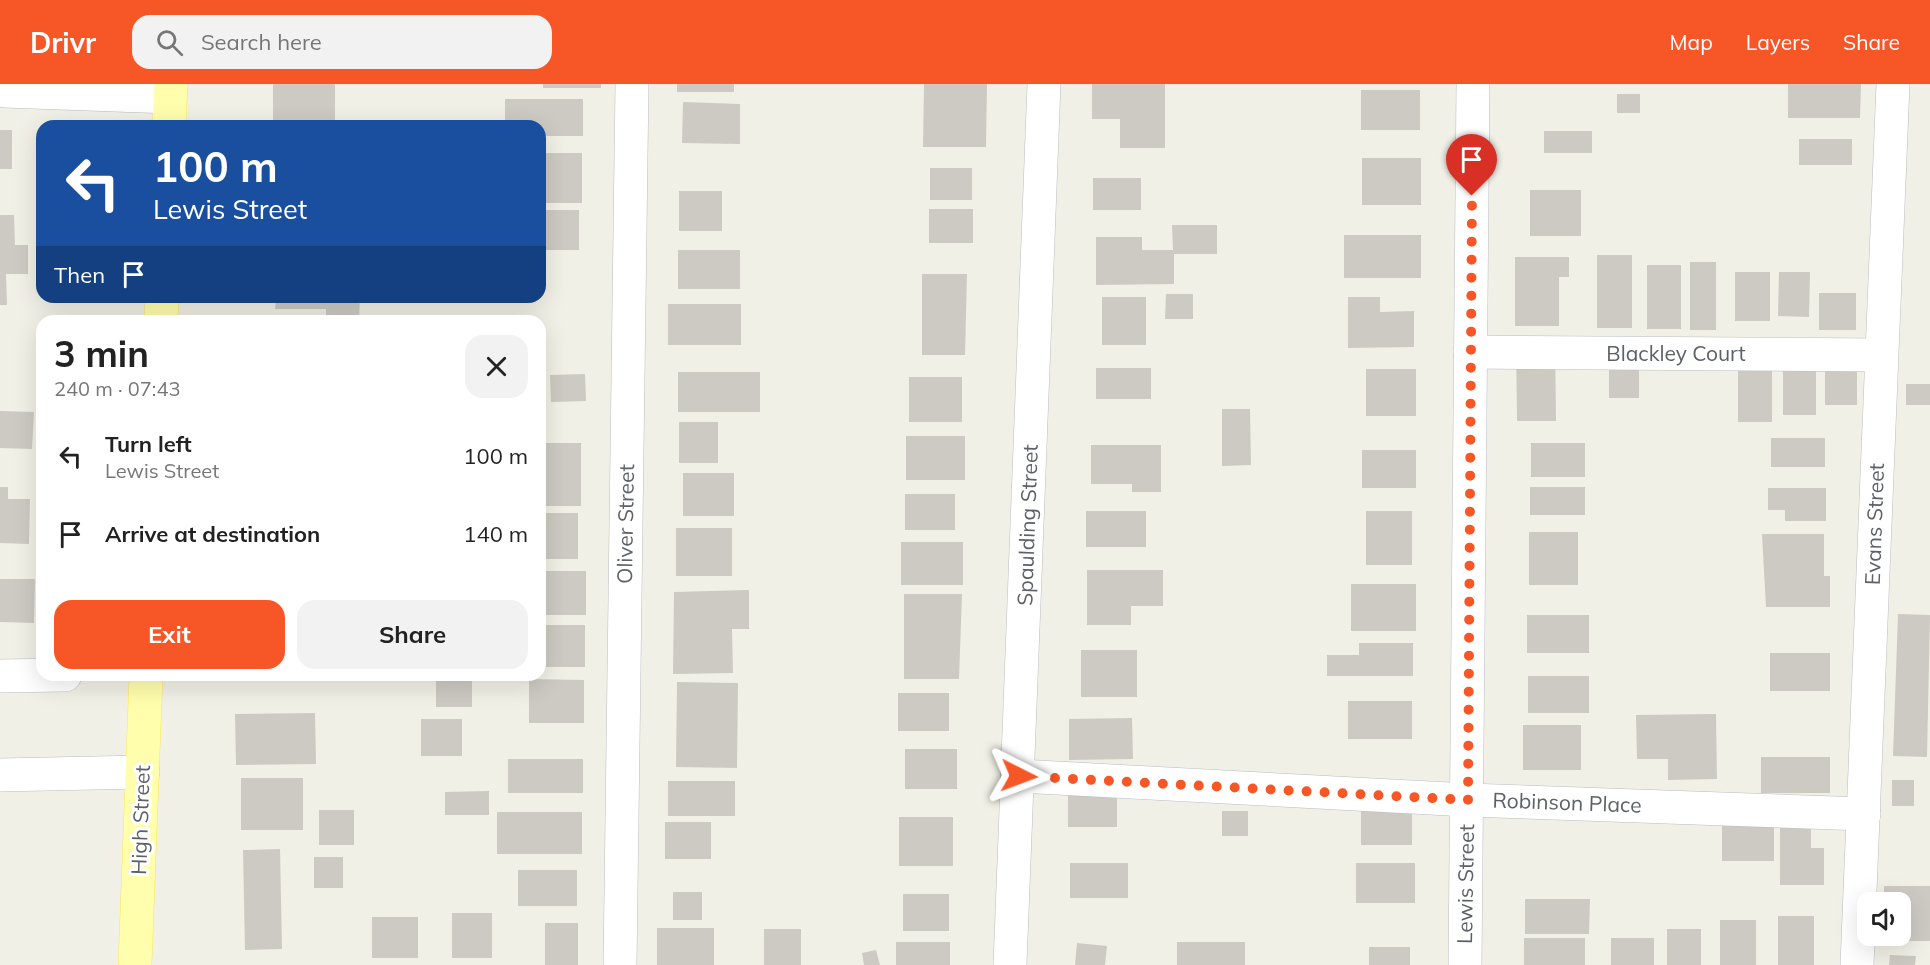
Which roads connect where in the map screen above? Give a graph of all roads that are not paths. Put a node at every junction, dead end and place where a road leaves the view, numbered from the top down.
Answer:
1 (7, 84) edge
2 (632, 84) edge
3 (1044, 84) edge
4 (1473, 84) edge
5 (1893, 84) edge
6 (170, 102) edge
7 (1470, 352) junction
8 (1881, 355) junction
9 (36, 675) edge
10 (0, 676) edge
11 (146, 681) edge
12 (143, 772) junction
13 (0, 775) edge
14 (1019, 776) junction
15 (1468, 800) junction
16 (1864, 814) junction
17 (135, 965) edge
18 (620, 965) edge
19 (1010, 965) edge
20 (1465, 965) edge
21 (1857, 965) edge

1 - 6 street
2 - 18 street, Oliver Street
3 - 14 street, Spaulding Street
4 - 7 street, Lewis Street
5 - 8 street, Evans Street
7 - 8 street, Blackley Court
7 - 15 street, Lewis Street
8 - 16 street, Evans Street
9 - 10 street
11 - 12 main road, High Street
12 - 13 street
12 - 17 main road, High Street
14 - 15 street, Robinson Place
14 - 19 street, Spaulding Street
15 - 16 street, Robinson Place
15 - 20 street, Lewis Street
16 - 21 street, Evans Street

